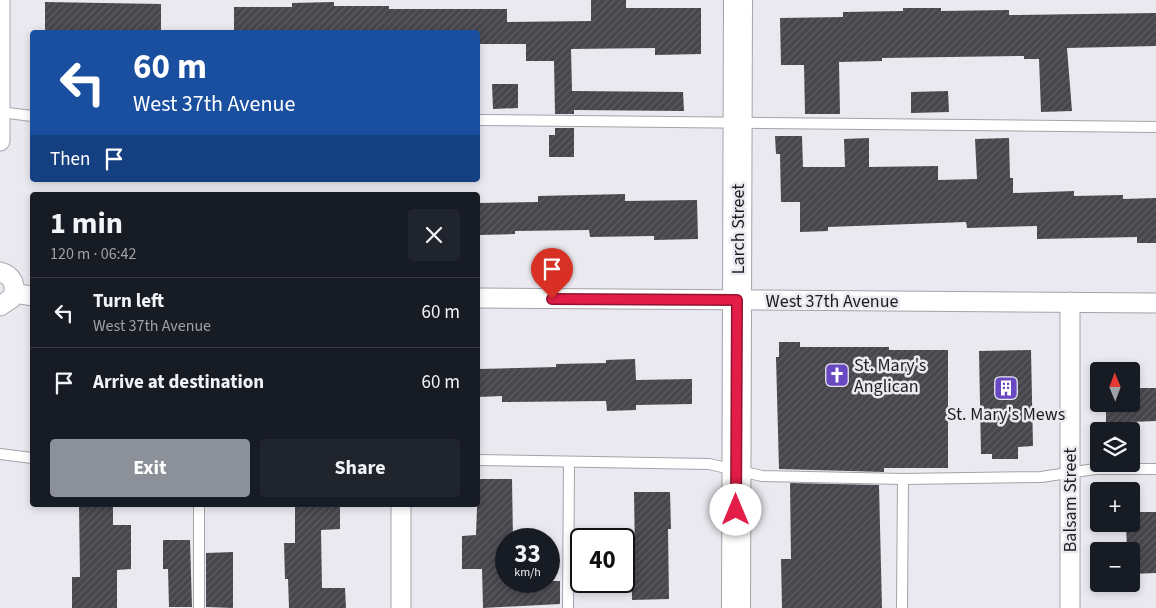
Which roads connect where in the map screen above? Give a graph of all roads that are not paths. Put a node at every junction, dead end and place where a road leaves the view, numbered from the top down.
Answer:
1 (0, 0) edge
2 (738, 0) edge
3 (0, 112) edge
4 (30, 116) edge
5 (480, 120) edge
6 (738, 123) junction
7 (1156, 127) edge
8 (0, 141) edge
9 (0, 272) edge
10 (23, 294) edge
11 (480, 298) edge
12 (737, 300) junction
13 (1070, 302) junction
14 (1156, 303) edge
15 (0, 306) edge
16 (0, 454) edge
17 (30, 458) edge
18 (480, 460) edge
19 (569, 462) junction
20 (1156, 469) edge
21 (736, 470) junction
22 (1071, 472) junction
23 (903, 479) junction
24 (199, 507) edge
25 (401, 507) edge
26 (199, 608) edge
27 (401, 608) edge
28 (568, 608) edge
29 (736, 608) edge
30 (902, 608) edge
31 (1070, 608) edge

1 - 3 street
2 - 6 street, Larch Street
3 - 4 lane
3 - 8 street
5 - 6 lane
6 - 7 lane
6 - 12 street, Larch Street
9 - 10 street
10 - 15 street
11 - 12 street, West 37th Avenue
12 - 13 street, West 37th Avenue
12 - 21 street, Larch Street
13 - 14 street, West 37th Avenue
13 - 22 street, Balsam Street
16 - 17 lane
18 - 19 lane
19 - 21 lane
19 - 28 lane
20 - 22 lane
21 - 23 lane
21 - 29 street, Larch Street
22 - 23 lane
22 - 31 street, Balsam Street
23 - 30 lane
24 - 26 lane
25 - 27 street

